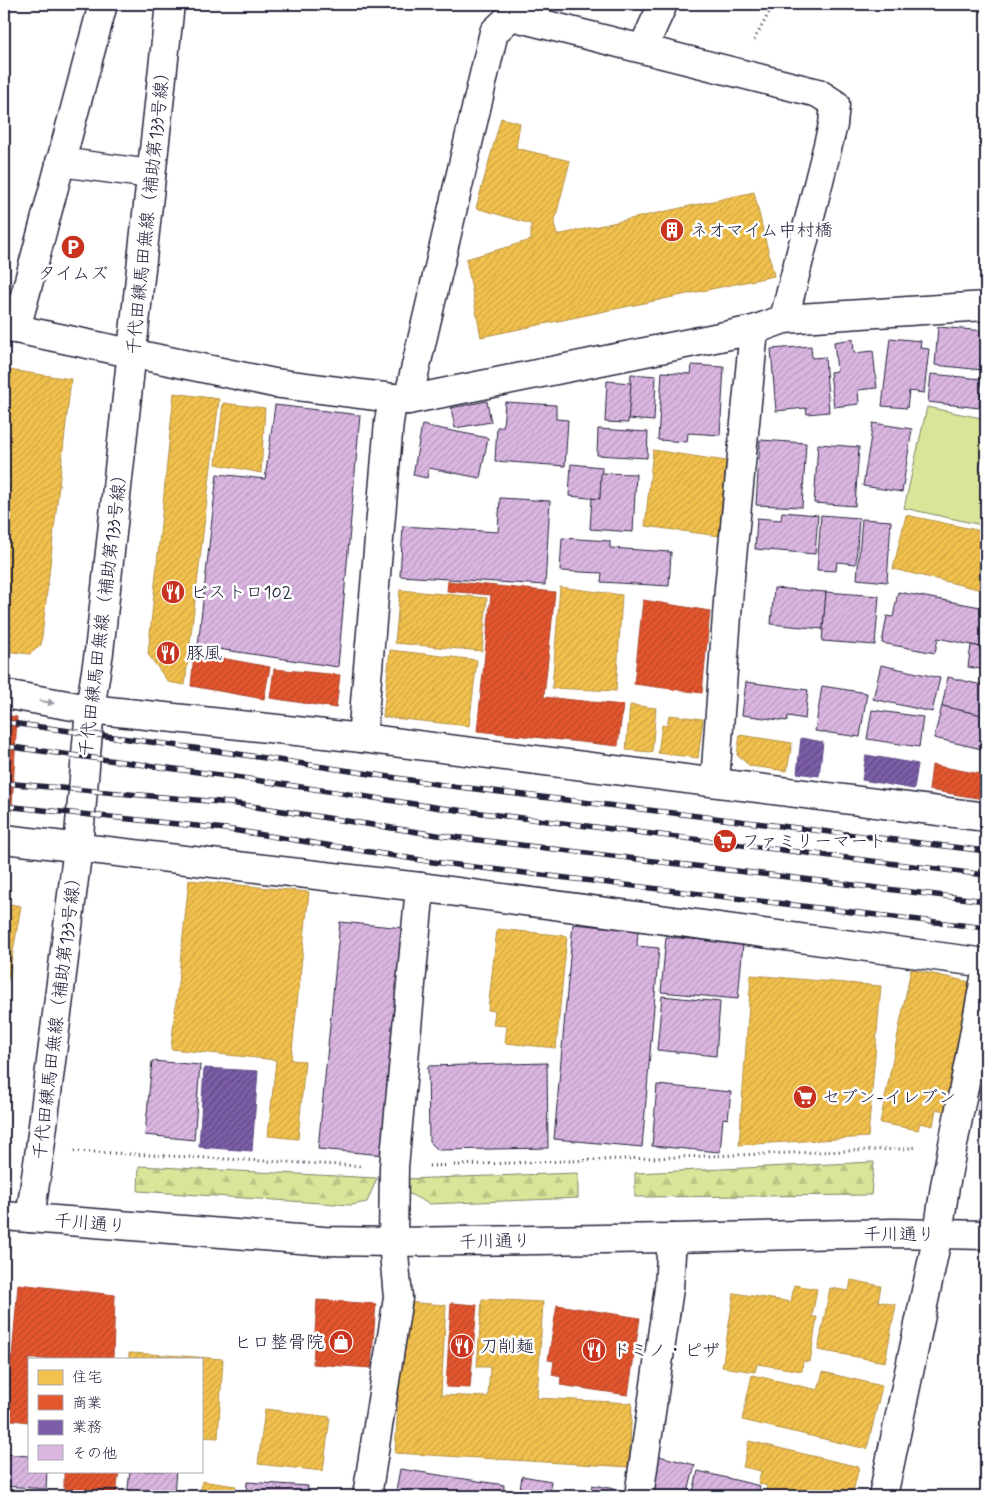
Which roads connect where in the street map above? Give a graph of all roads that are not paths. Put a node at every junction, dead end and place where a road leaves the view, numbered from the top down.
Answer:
1 (103, 4) edge
2 (170, 4) edge
3 (663, 4) edge
4 (643, 48) junction
5 (60, 162) junction
6 (151, 174) junction
7 (986, 306) edge
8 (784, 319) junction
9 (10, 328) edge
10 (754, 330) junction
11 (132, 354) junction
12 (400, 399) junction
13 (4, 694) edge
14 (90, 709) junction
15 (362, 738) junction
16 (714, 782) junction
17 (986, 817) edge
18 (4, 839) edge
19 (78, 847) junction
20 (420, 887) junction
21 (986, 963) edge
22 (986, 974) edge
23 (17, 1217) edge
24 (938, 1234) junction
25 (986, 1235) edge
26 (672, 1238) junction
27 (393, 1242) junction
28 (368, 1496) edge
29 (639, 1496) edge
30 (883, 1496) edge

1 - 5 street
2 - 6 street, 千代田練馬田無線（補助第133号線）
3 - 4 street
4 - 8 street
4 - 12 street
5 - 6 street
5 - 9 street
6 - 11 street, 千代田練馬田無線（補助第133号線）
7 - 8 street
8 - 10 street
9 - 11 street
10 - 12 street
10 - 16 street
11 - 12 street
11 - 14 street, 千代田練馬田無線（補助第133号線）
12 - 15 street
13 -> 14 street
14 - 15 street
14 - 19 street, 千代田練馬田無線（補助第133号線）
15 - 16 street
16 - 17 street
18 - 19 street
19 - 20 street
19 - 23 street, 千代田練馬田無線（補助第133号線）
20 - 21 street
20 - 27 street
22 - 24 street
23 - 27 street, 千川通り
24 - 25 street, 千川通り
24 - 26 street, 千川通り
24 - 30 street
26 - 27 street, 千川通り
26 - 29 street
27 - 28 street

